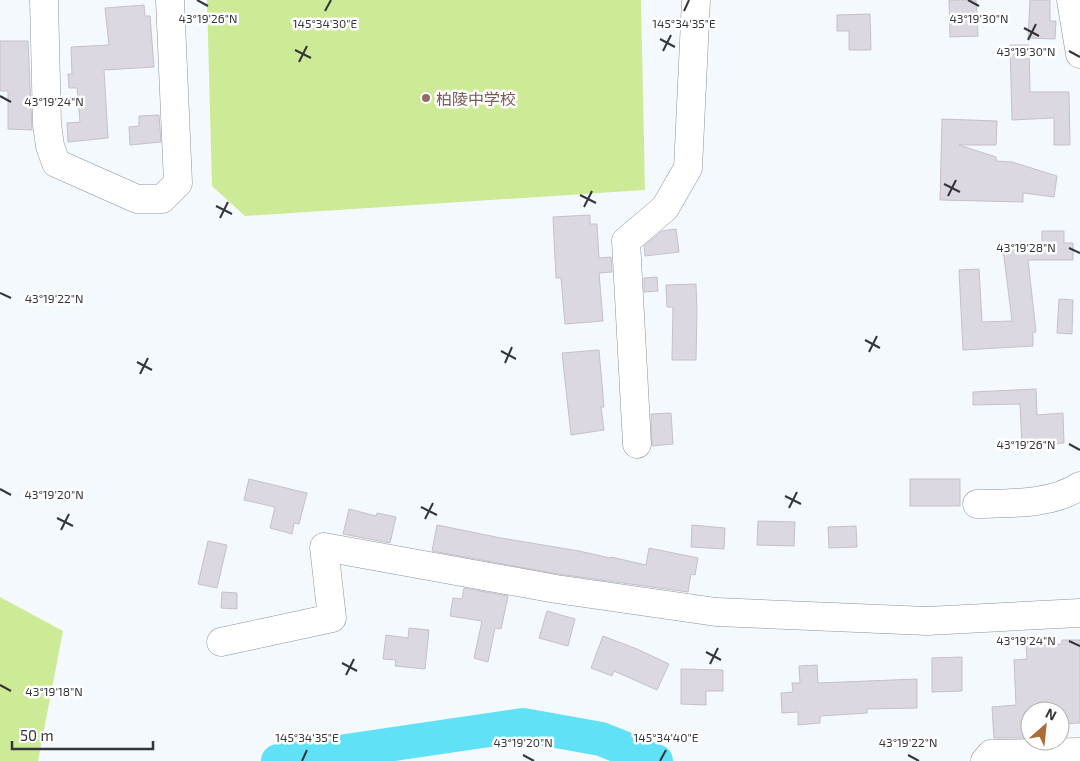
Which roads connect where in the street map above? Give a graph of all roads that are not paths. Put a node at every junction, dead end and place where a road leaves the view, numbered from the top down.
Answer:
1 (44, 0) edge
2 (170, 0) edge
3 (696, 0) edge
4 (1071, 0) edge
5 (1080, 54) edge
6 (637, 444) dead end
7 (1080, 486) edge
8 (977, 504) dead end
9 (1080, 613) edge
10 (221, 642) dead end
11 (1080, 752) edge
12 (985, 761) edge

1 - 2 street
3 - 6 street
4 - 5 street
7 - 8 street
9 - 10 street
11 - 12 street

